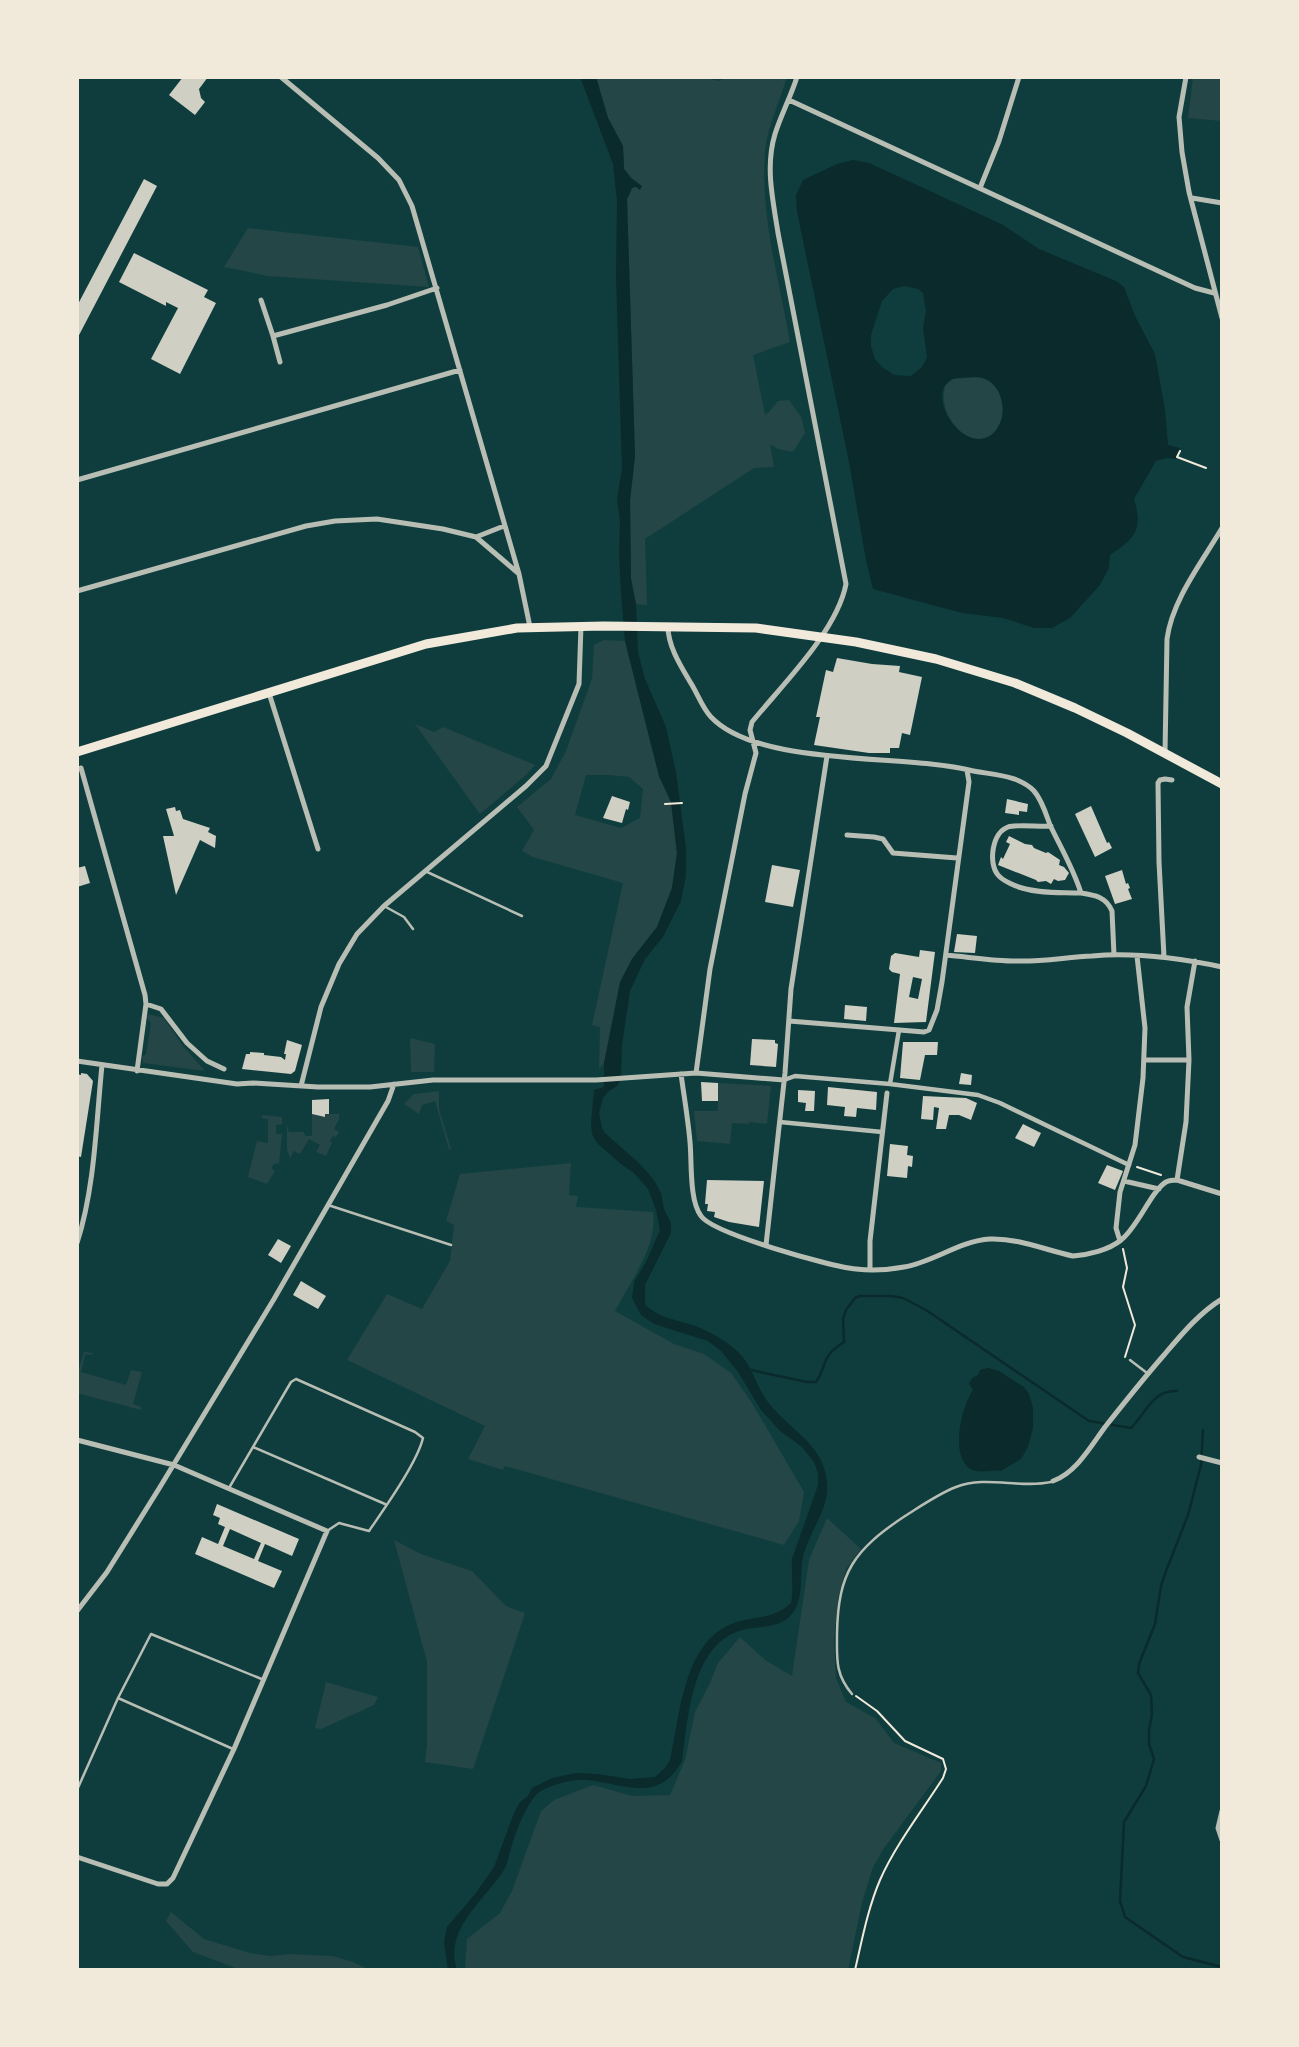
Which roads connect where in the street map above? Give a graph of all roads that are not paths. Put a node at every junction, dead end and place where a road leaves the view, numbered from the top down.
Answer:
1 (281, 77) edge
2 (797, 77) edge
3 (1020, 77) edge
4 (1186, 77) edge
5 (789, 100) junction
6 (980, 188) junction
7 (1192, 198) junction
8 (1222, 204) edge
9 (437, 288) junction
10 (1214, 293) junction
11 (261, 300) dead end
12 (1222, 318) edge
13 (273, 336) junction
14 (279, 362) dead end
15 (460, 370) junction
16 (77, 480) edge
17 (504, 526) junction
18 (1222, 528) edge
19 (476, 537) junction
20 (519, 574) junction
21 (77, 591) edge
22 (581, 626) junction
23 (530, 627) junction
24 (668, 627) junction
25 (822, 637) junction
26 (269, 693) junction
27 (752, 740) junction
28 (77, 752) edge
29 (1164, 753) junction
30 (827, 756) junction
31 (81, 768) dead end
32 (967, 770) junction
33 (1172, 780) dead end
34 (1222, 783) edge
35 (1051, 826) junction
36 (847, 835) dead end
37 (318, 849) dead end
38 (957, 858) junction
39 (425, 871) junction
40 (1081, 893) junction
41 (384, 906) junction
42 (522, 916) dead end
43 (413, 929) dead end
44 (946, 955) junction
45 (1114, 955) junction
46 (1137, 956) junction
47 (1164, 957) junction
48 (1195, 961) junction
49 (1222, 967) edge
50 (146, 1004) junction
51 (789, 1021) junction
52 (899, 1030) junction
53 (1144, 1060) junction
54 (1189, 1060) junction
55 (77, 1061) edge
56 (102, 1065) junction
57 (224, 1069) dead end
58 (137, 1071) junction
59 (681, 1073) junction
60 (696, 1073) junction
61 (784, 1080) junction
62 (394, 1084) junction
63 (890, 1084) junction
64 (301, 1086) junction
65 (887, 1093) dead end
66 (779, 1122) junction
67 (882, 1132) junction
68 (1131, 1165) junction
69 (1177, 1180) junction
70 (1124, 1181) junction
71 (1159, 1189) junction
72 (1222, 1194) edge
73 (328, 1205) junction
74 (1120, 1241) junction
75 (77, 1244) edge
76 (451, 1245) dead end
77 (766, 1245) junction
78 (870, 1270) junction
79 (1222, 1298) edge
80 (1130, 1360) road end
81 (1147, 1374) junction
82 (77, 1440) edge
83 (253, 1447) junction
84 (1202, 1458) dead end
85 (1222, 1463) edge
86 (174, 1465) junction
87 (1053, 1481) joint
88 (229, 1488) junction
89 (386, 1505) junction
90 (327, 1531) junction
91 (77, 1611) edge
92 (264, 1680) junction
93 (852, 1694) road end
94 (118, 1698) junction
95 (234, 1749) junction
96 (77, 1790) edge
97 (1222, 1811) edge
98 (1222, 1840) edge
99 (77, 1857) edge

1 - 9 street
2 - 5 street
3 - 6 street
4 - 7 street
5 - 6 street
5 - 25 street
6 - 10 street
7 - 8 street
7 - 10 street
9 - 13 street
9 - 15 street
10 - 12 street
11 - 13 street
13 - 14 street
15 - 16 street
15 - 17 street
17 - 19 street
17 - 20 street
18 - 29 street
19 - 20 street
19 - 21 street
20 - 23 street
22 - 23 main road
22 - 24 main road
22 - 39 street
23 - 26 main road
24 - 25 main road
24 - 27 street
25 - 27 street
25 - 29 main road
26 - 28 main road
26 - 37 street
27 - 30 street
27 - 60 street
29 - 34 main road
30 - 32 street
30 - 51 street
31 - 50 street
32 - 35 street
32 - 38 street
33 - 47 street
35 - 40 street
35 - 40 street
36 - 38 street
38 - 44 street
39 - 41 street
39 - 42 lane
40 - 45 street
41 - 43 lane
41 - 64 street
44 - 45 street
44 - 52 street
45 - 46 street
46 - 47 street
46 - 53 street
47 - 48 street
48 - 49 street
48 - 54 street
50 - 57 street
50 - 58 street
51 - 52 street
51 - 61 street
52 - 63 street
53 - 54 street
53 - 68 street
54 - 69 street
55 - 56 street
56 - 58 street
56 - 75 street
58 - 64 street
59 - 60 street
59 - 62 street
59 - 77 street
60 - 61 street
61 - 63 street
61 - 66 street
62 - 64 street
62 - 73 street
63 - 68 street
65 - 67 street
66 - 67 street
66 - 77 street
67 - 78 street
68 - 70 street
69 - 71 street
69 - 72 street
70 - 71 street
70 - 74 street
71 - 74 street
73 - 76 lane
73 - 86 street
74 - 78 street
77 - 78 street
79 - 81 street
80 - 81 lane
81 - 87 street
82 - 86 street
83 - 88 lane
83 - 89 lane
83 - 89 lane
84 - 85 street
86 - 88 street
86 - 91 street
87 - 93 lane
88 - 90 street
89 - 90 lane
90 - 92 street
92 - 94 lane
92 - 95 street
94 - 95 lane
94 - 96 lane
95 - 99 street
97 - 98 street

